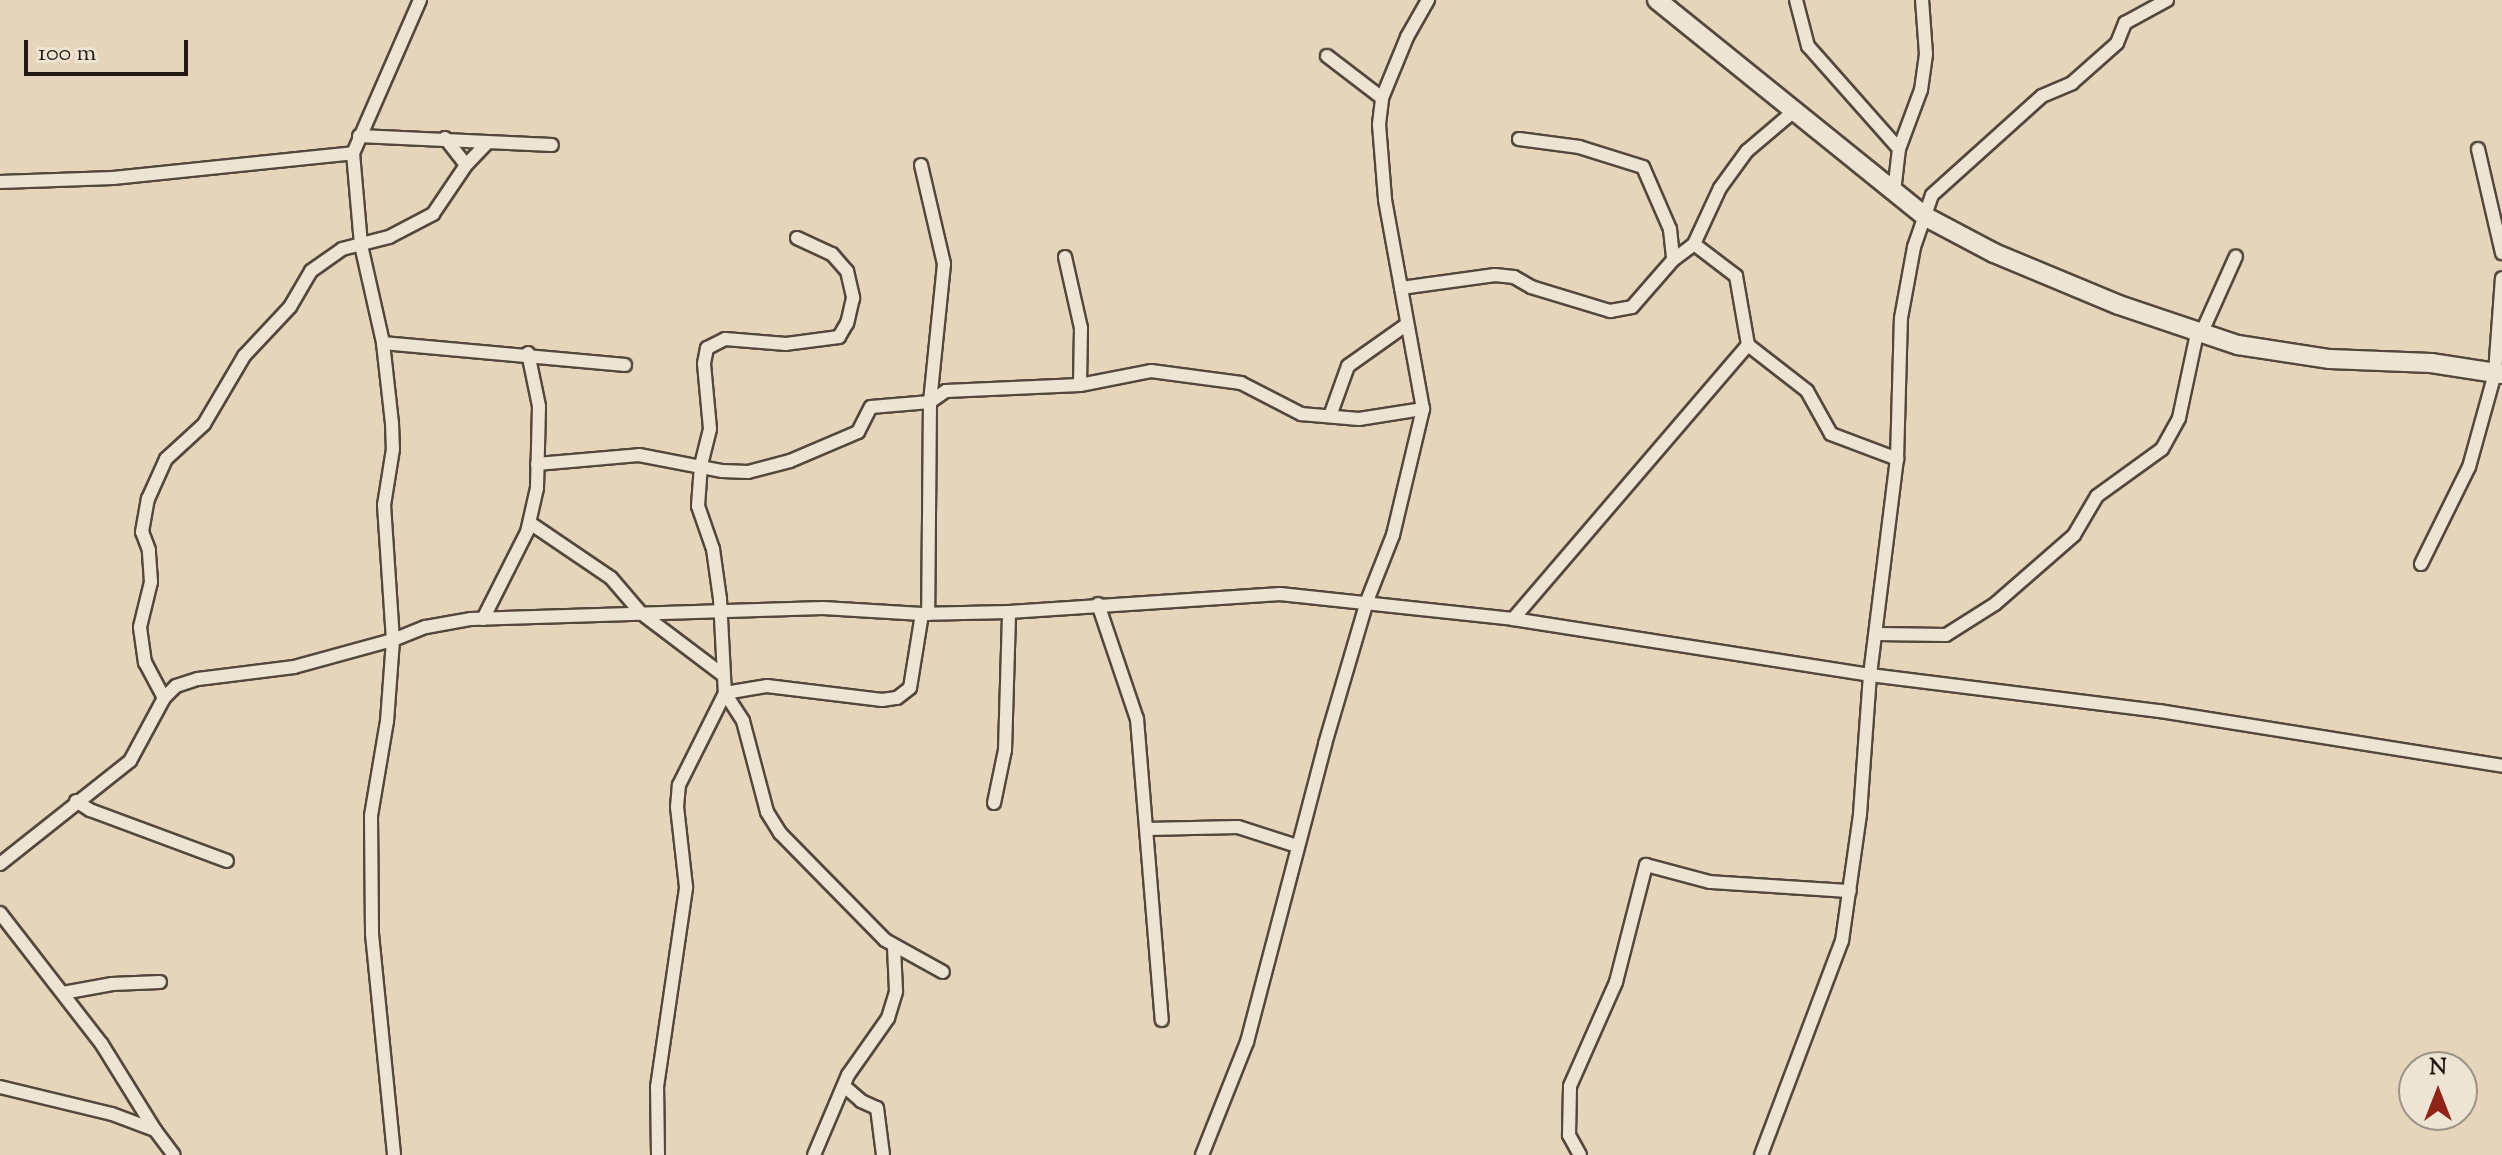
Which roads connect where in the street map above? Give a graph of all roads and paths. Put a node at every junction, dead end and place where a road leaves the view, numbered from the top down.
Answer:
1 (420, 0) edge
2 (1428, 0) edge
3 (1657, 0) edge
4 (1796, 0) edge
5 (1922, 0) edge
6 (2167, 0) edge
7 (1674, 8) edge
8 (1327, 56) dead end
9 (1382, 98) junction
10 (1793, 112) junction
11 (359, 136) junction
12 (445, 138) junction
13 (1519, 139) dead end
14 (487, 143) junction
15 (552, 145) dead end
16 (1899, 149) junction
17 (2478, 149) dead end
18 (353, 153) junction
19 (466, 165) junction
20 (921, 165) dead end
21 (0, 182) edge
22 (1894, 192) junction
23 (1926, 217) junction
24 (797, 238) dead end
25 (1694, 244) junction
26 (361, 245) junction
27 (2502, 253) edge
28 (2236, 256) dead end
29 (1065, 257) dead end
30 (1673, 260) junction
31 (2502, 278) edge
32 (1401, 288) junction
33 (1407, 324) junction
34 (2197, 333) junction
35 (383, 343) junction
36 (1748, 345) junction
37 (528, 353) junction
38 (625, 365) dead end
39 (2498, 373) edge
40 (1080, 385) junction
41 (930, 402) junction
42 (1423, 409) junction
43 (1330, 416) junction
44 (1897, 459) junction
45 (537, 464) junction
46 (701, 465) junction
47 (530, 523) junction
48 (2421, 564) dead end
49 (1367, 601) junction
50 (1098, 604) junction
51 (720, 612) junction
52 (1009, 612) junction
53 (641, 613) junction
54 (925, 614) junction
55 (483, 619) junction
56 (1513, 619) junction
57 (1878, 634) junction
58 (393, 640) junction
59 (723, 675) junction
60 (1870, 675) junction
61 (725, 693) junction
62 (164, 698) junction
63 (2502, 766) edge
64 (76, 801) junction
65 (994, 803) dead end
66 (1147, 829) junction
67 (1297, 846) junction
68 (227, 861) dead end
69 (0, 864) edge
70 (1850, 891) junction
71 (0, 913) edge
72 (894, 947) junction
73 (943, 972) dead end
74 (160, 982) dead end
75 (63, 993) junction
76 (1162, 1020) dead end
77 (844, 1086) junction
78 (0, 1087) edge
79 (155, 1130) junction
80 (174, 1155) edge
81 (394, 1155) edge
82 (658, 1155) edge
83 (814, 1155) edge
84 (883, 1155) edge
85 (1202, 1155) edge
86 (1580, 1155) edge
87 (1761, 1155) edge

1 - 11 street
2 - 9 street
3 - 7 street
4 - 16 street
5 - 16 street
6 - 23 street
7 - 10 street
8 - 9 street
9 - 32 street
10 - 22 street
10 - 25 street
11 - 12 street
11 - 18 street
12 - 14 street
12 - 19 street
13 - 30 street
14 - 15 street
14 - 19 street
16 - 22 street
17 - 27 street
18 - 21 street
18 - 26 street
19 - 26 street
20 - 41 street
22 - 23 street
23 - 34 street
23 - 44 street
24 - 46 street
25 - 30 street
25 - 36 street
26 - 35 street
26 - 62 street
28 - 34 street
29 - 40 street
30 - 32 street
31 - 39 street
32 - 33 street
33 - 42 street
33 - 43 street
34 - 39 street
34 - 57 street
35 - 37 street
35 - 58 street
36 - 44 street
36 - 56 street
37 - 38 street
37 - 45 street
39 - 48 street
40 - 41 street
40 - 43 street
41 - 46 street
41 - 54 street
42 - 43 street
42 - 49 street
44 - 57 street
45 - 46 street
45 - 47 street
46 - 51 street
47 - 53 street
47 - 55 street
49 - 50 street
49 - 56 street
49 - 67 street
50 - 52 street
50 - 66 street
51 - 53 street
51 - 54 street
51 - 59 street
52 - 54 street
52 - 65 street
53 - 55 street
53 - 59 street
54 - 61 street
55 - 58 street
56 - 60 street
57 - 60 street
58 - 62 street
58 - 81 street
59 - 61 street
60 - 63 street
60 - 70 street
61 - 72 street
61 - 82 street
62 - 64 street
64 - 68 street
64 - 69 street
66 - 67 street
66 - 76 street
67 - 85 street
70 - 86 street
70 - 87 street
71 - 75 street
72 - 73 street
72 - 77 street
74 - 75 street
75 - 79 street
77 - 83 street
77 - 84 street
78 - 79 street
79 - 80 street

